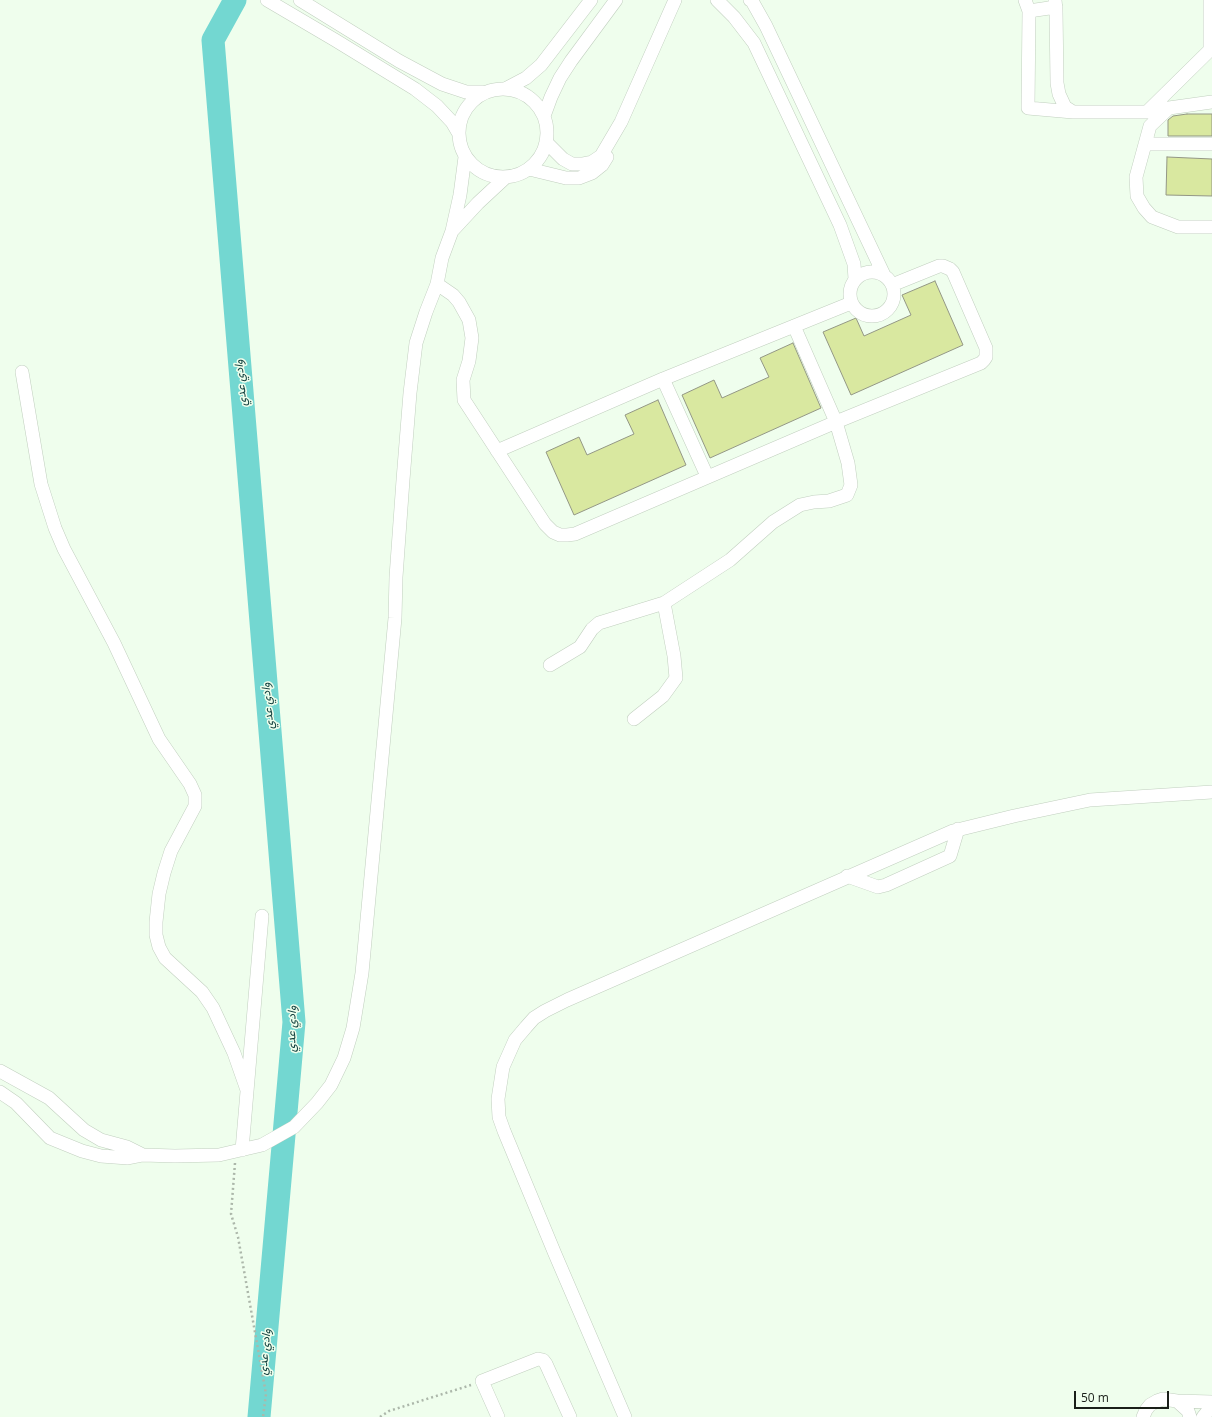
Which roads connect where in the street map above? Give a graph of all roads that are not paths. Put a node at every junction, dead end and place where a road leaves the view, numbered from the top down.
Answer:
1 (267, 0) edge
2 (300, 0) edge
3 (591, 0) edge
4 (616, 0) edge
5 (675, 0) edge
6 (717, 0) edge
7 (750, 0) edge
8 (1210, 0) edge
9 (1056, 4) edge
10 (1027, 6) edge
11 (507, 88) junction
12 (484, 92) junction
13 (1212, 102) edge
14 (1074, 112) junction
15 (544, 116) junction
16 (621, 122) junction
17 (459, 134) junction
18 (546, 142) junction
19 (1145, 144) junction
20 (1212, 144) edge
21 (465, 157) junction
22 (529, 169) junction
23 (506, 177) junction
24 (1212, 227) edge
25 (452, 232) junction
26 (855, 279) junction
27 (888, 280) junction
28 (438, 284) junction
29 (851, 303) junction
30 (794, 326) junction
31 (22, 372) dead end
32 (663, 379) junction
33 (836, 422) junction
34 (497, 451) junction
35 (707, 476) junction
36 (664, 603) junction
37 (550, 665) dead end
38 (634, 719) dead end
39 (1212, 792) edge
40 (958, 829) junction
41 (847, 876) junction
42 (262, 916) dead end
43 (0, 1071) edge
44 (247, 1090) junction
45 (0, 1092) edge
46 (239, 1151) junction
47 (143, 1155) junction
48 (1177, 1401) junction
49 (1212, 1402) edge
50 (1212, 1406) edge
51 (498, 1417) edge
52 (570, 1417) edge
53 (625, 1417) edge
54 (1142, 1417) edge
55 (1190, 1417) edge
56 (1203, 1417) edge

1 - 17 street
2 - 12 street
3 - 11 street
4 - 15 street
5 - 16 street
6 - 26 street
7 - 27 street
8 - 14 street
9 - 10 street
9 - 14 street
10 - 14 street
11 - 12 street
11 - 15 street
12 - 17 street
13 - 19 street
15 - 18 street
16 - 18 street
16 - 22 street
17 - 21 street
18 - 22 street
19 - 20 street
19 - 24 street
21 - 23 street
21 - 25 street
22 - 23 street
23 - 25 street
25 - 28 street
26 - 27 street
26 - 29 street
27 - 29 street
27 - 33 street
28 - 34 street
28 - 46 street
29 - 30 street
30 - 32 street
30 - 33 street
31 - 44 street
32 - 34 street
32 - 35 street
33 - 35 street
33 - 36 street
34 - 35 street
36 - 37 street
36 - 38 street
39 - 40 street
40 - 41 street
40 - 41 street
41 - 53 street
42 - 44 street
43 - 47 street
44 - 46 street
45 - 47 street
46 - 47 street
48 - 49 street
48 - 54 street
48 - 55 street
50 - 56 street
51 - 52 street

